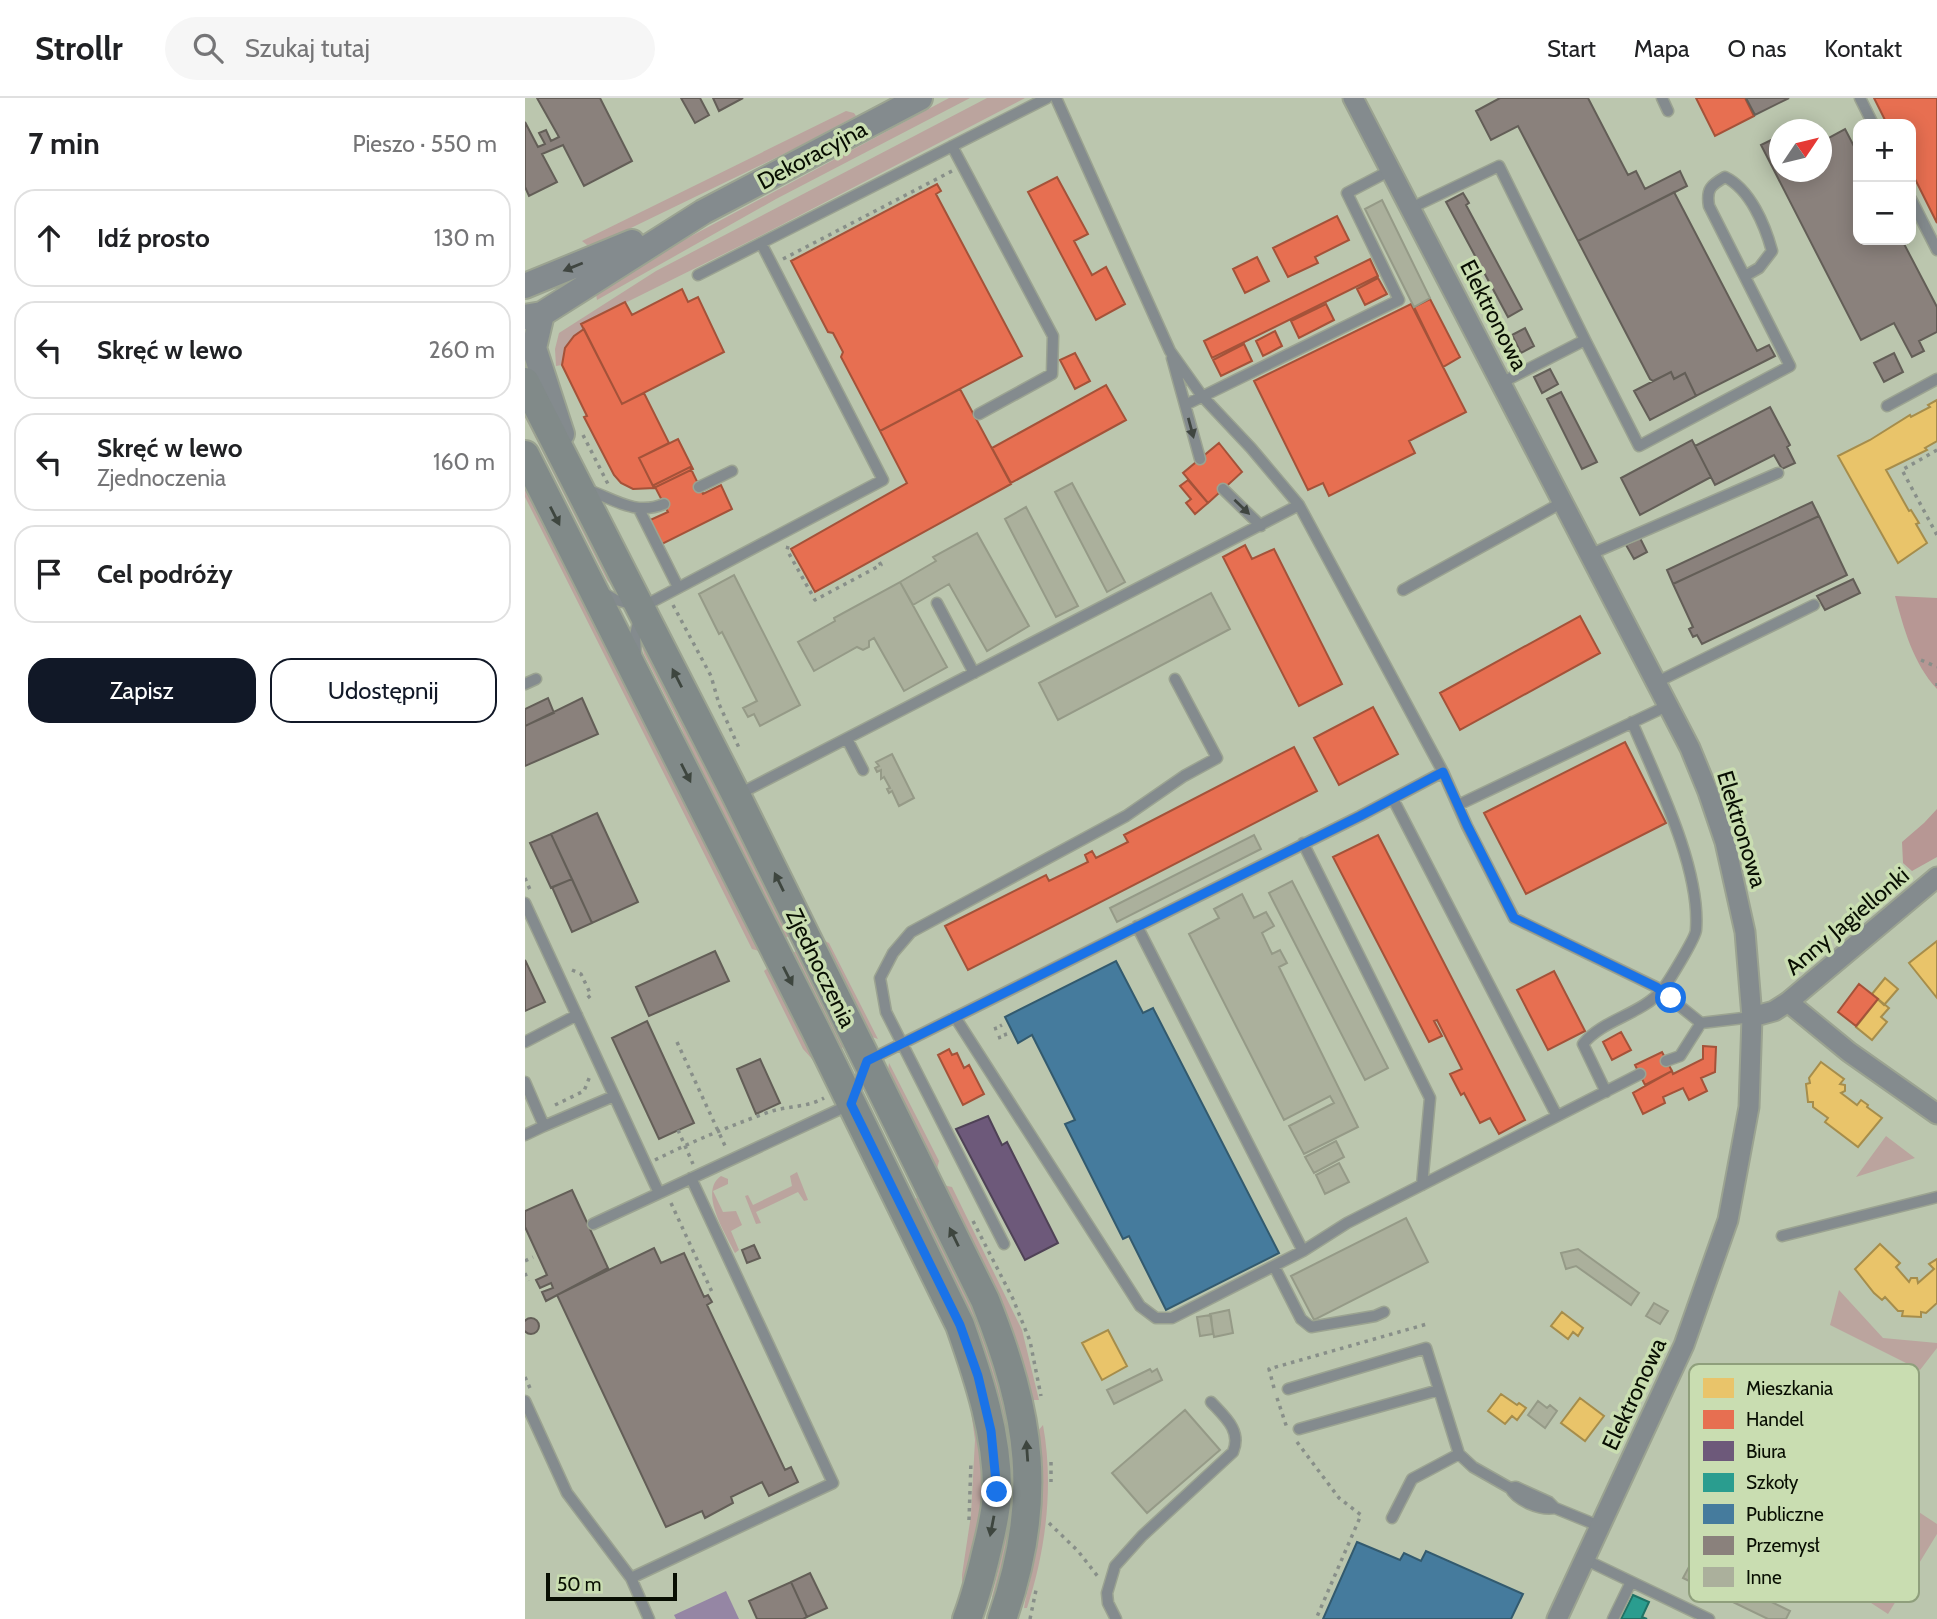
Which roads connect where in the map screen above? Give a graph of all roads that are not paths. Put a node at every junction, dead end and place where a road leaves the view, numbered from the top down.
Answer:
1 (920, 98) edge
2 (1047, 98) edge
3 (1056, 98) edge
4 (1353, 98) edge
5 (1662, 98) edge
6 (1860, 98) edge
7 (1668, 111) dead end
8 (1870, 119) edge
9 (952, 146) junction
10 (1391, 170) junction
11 (1411, 208) junction
12 (1916, 209) edge
13 (703, 212) junction
14 (761, 243) junction
15 (1937, 250) edge
16 (698, 275) dead end
17 (1745, 276) junction
18 (526, 284) edge
19 (534, 316) edge
20 (1585, 340) junction
21 (1170, 351) junction
22 (1937, 379) edge
23 (525, 382) edge
24 (1501, 383) junction
25 (1202, 396) junction
26 (1185, 405) junction
27 (1887, 406) dead end
28 (979, 414) dead end
29 (525, 455) edge
30 (1199, 459) dead end
31 (732, 471) dead end
32 (1778, 473) dead end
33 (699, 486) dead end
34 (581, 488) junction
35 (1223, 489) dead end
36 (1563, 501) junction
37 (664, 504) dead end
38 (1299, 505) junction
39 (639, 509) junction
40 (1261, 526) junction
41 (1591, 554) junction
42 (589, 580) junction
43 (678, 587) junction
44 (1403, 590) dead end
45 (937, 603) dead end
46 (1814, 605) dead end
47 (642, 607) junction
48 (974, 673) junction
49 (536, 678) dead end
50 (1175, 679) dead end
51 (1657, 682) junction
52 (640, 683) junction
53 (525, 684) edge
54 (1669, 705) junction
55 (1632, 722) junction
56 (847, 738) junction
57 (863, 770) dead end
58 (1443, 772) junction
59 (736, 795) junction
60 (1394, 799) junction
61 (1458, 805) junction
62 (1303, 843) junction
63 (1937, 877) edge
64 (525, 903) edge
65 (1137, 926) junction
66 (1661, 991) junction
67 (1788, 1002) junction
68 (577, 1015) junction
69 (955, 1017) junction
70 (1752, 1017) junction
71 (1702, 1023) junction
72 (525, 1042) edge
73 (901, 1044) junction
74 (867, 1061) junction
75 (1667, 1061) dead end
76 (1640, 1074) dead end
77 (525, 1082) edge
78 (1606, 1092) junction
79 (614, 1096) junction
80 (844, 1107) junction
81 (1937, 1114) edge
82 (1557, 1116) junction
83 (544, 1126) junction
84 (525, 1135) edge
85 (695, 1177) junction
86 (1422, 1185) junction
87 (659, 1193) junction
88 (1937, 1197) edge
89 (593, 1224) dead end
90 (1782, 1236) dead end
91 (1004, 1244) dead end
92 (1303, 1251) junction
93 (1274, 1266) junction
94 (1384, 1312) dead end
95 (1288, 1389) dead end
96 (1440, 1390) junction
97 (525, 1401) edge
98 (1211, 1402) dead end
99 (1299, 1429) dead end
100 (1459, 1454) junction
101 (1392, 1518) dead end
102 (1599, 1525) junction
103 (1584, 1559) junction
104 (631, 1578) junction
105 (1632, 1582) junction
106 (1011, 1591) junction
107 (972, 1614) edge
108 (649, 1619) edge
109 (1002, 1619) edge
110 (1017, 1619) edge
111 (1116, 1619) edge
112 (1557, 1619) edge
113 (1613, 1619) edge
114 (1709, 1619) edge

1 - 13 street, Dekoracyjna
2 - 9 lane
3 - 21 lane
4 - 10 street, Elektronowa
5 - 7 lane
6 - 8 lane
9 - 14 lane
9 - 28 lane
10 - 11 street, Elektronowa
10 - 25 lane
11 - 20 lane
11 - 24 street, Elektronowa
12 - 15 lane
13 -> 18 street, Dekoracyjna
13 - 19 street, Dekoracyjna
14 - 16 lane
14 - 43 lane
17 - 17 lane
17 - 20 lane
19 - 34 street, Dekoracyjna
20 - 24 lane
21 - 25 lane
21 - 26 lane
22 - 27 lane
23 - 34 main road, Zjednoczenia
24 - 36 street, Elektronowa
25 - 26 lane
25 - 38 lane
26 -> 30 lane
29 -> 42 main road, Zjednoczenia
31 - 33 lane
32 - 41 lane
34 - 39 lane
34 - 47 main road, Zjednoczenia
35 -> 40 lane
36 - 41 street, Elektronowa
36 - 44 lane
37 - 39 lane
38 - 40 lane
38 - 58 lane
39 - 43 lane
40 - 48 lane
41 - 51 street, Elektronowa
42 - 47 lane
42 - 52 main road, Zjednoczenia
43 - 47 lane
45 - 48 lane
46 - 51 lane
47 - 52 lane
59 -> 47 main road, Zjednoczenia
48 - 56 lane
49 - 53 lane
50 - 73 lane
51 - 54 street, Elektronowa
52 -> 80 main road, Zjednoczenia
54 - 55 lane
54 - 70 street, Elektronowa
55 - 61 lane
55 - 66 lane
56 - 57 lane
56 - 59 lane
58 - 60 lane
58 - 61 lane
74 -> 59 main road, Zjednoczenia
60 - 62 lane
60 - 82 lane
61 - 66 lane
62 - 65 lane
62 - 86 lane
63 - 67 street, Anny Jagiellonki
64 - 68 lane
65 - 69 lane
65 - 92 lane
66 - 71 lane
66 - 78 lane
67 - 70 street, Anny Jagiellonki
67 - 81 street, Anny Jagiellonki
68 - 72 lane
68 - 79 lane
69 - 73 lane
69 - 93 lane
70 - 71 lane
70 - 102 street, Elektronowa
71 - 75 lane
73 - 74 lane
73 - 91 lane
74 - 80 lane
106 -> 74 main road, Zjednoczenia
76 - 78 lane
77 - 83 lane
78 - 82 lane
79 - 83 lane
79 - 87 lane
80 - 85 lane
80 -> 107 main road, Zjednoczenia
82 - 86 lane
83 - 84 lane
85 - 87 lane
85 - 104 lane
86 - 92 lane
87 - 89 lane
88 - 90 lane
92 - 93 lane
93 - 94 lane
95 - 96 lane
96 - 99 lane
96 - 100 lane
97 - 104 lane
98 - 111 lane
100 - 101 lane
100 - 102 lane
102 - 103 street, Elektronowa
103 - 105 lane
103 - 112 street, Elektronowa
104 - 108 lane
105 - 113 lane
105 - 114 lane
106 - 109 main road, Zjednoczenia
106 - 110 main road

